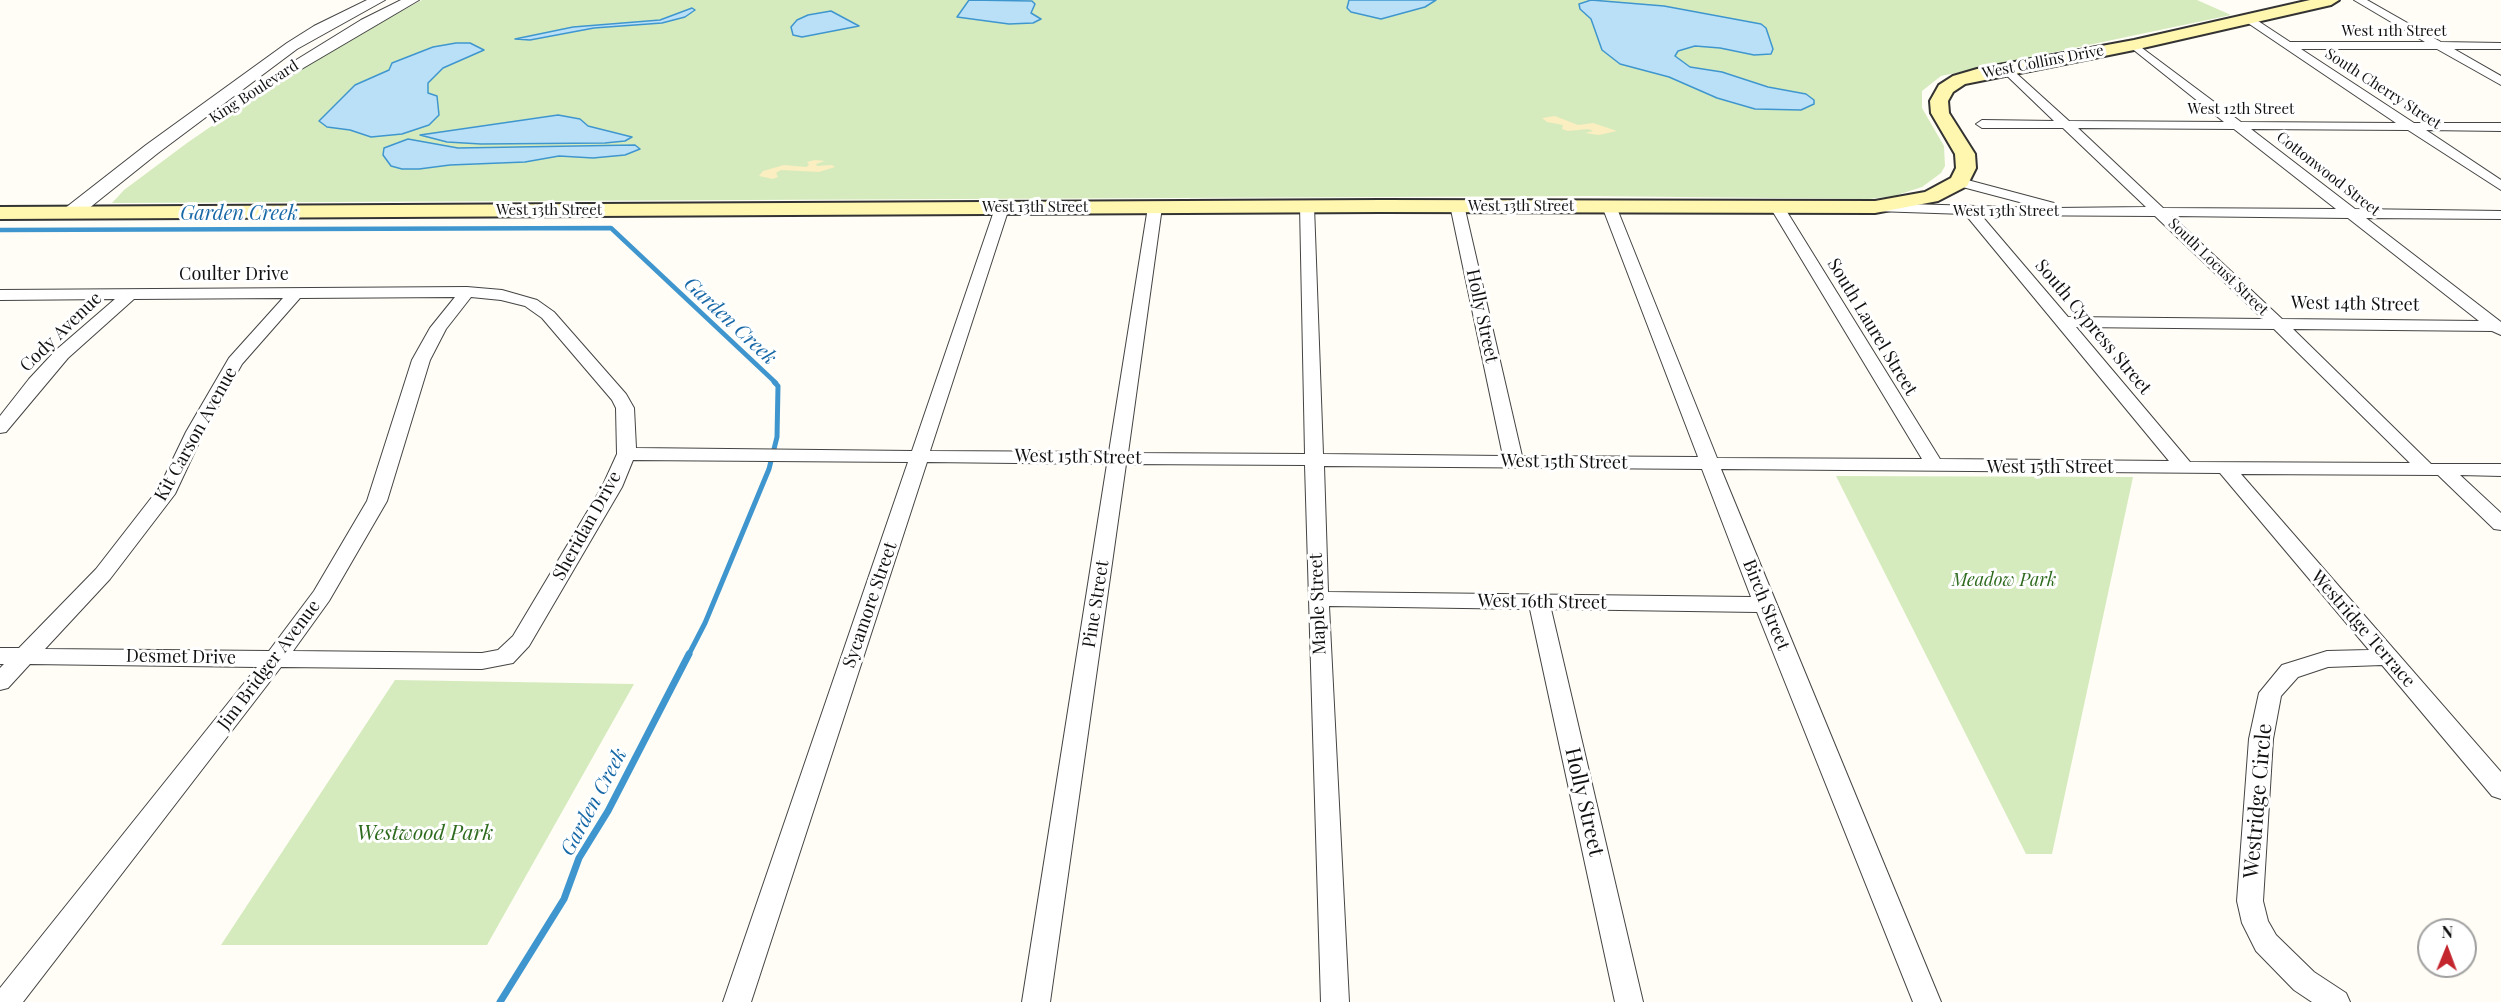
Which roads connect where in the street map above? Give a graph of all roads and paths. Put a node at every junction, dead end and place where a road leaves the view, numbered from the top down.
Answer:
1 (378, 0) edge
2 (412, 0) edge
3 (2331, 0) edge
4 (2359, 0) edge
5 (2248, 19) junction
6 (2134, 45) junction
7 (2287, 45) junction
8 (2440, 46) junction
9 (2501, 46) edge
10 (2006, 68) junction
11 (2501, 81) edge
12 (1982, 124) dead end
13 (2067, 124) junction
14 (2239, 126) junction
15 (2410, 126) junction
16 (2501, 127) edge
17 (1960, 182) junction
18 (2501, 186) edge
19 (98, 191) junction
20 (1307, 206) junction
21 (1457, 206) junction
22 (1609, 206) junction
23 (1155, 207) junction
24 (1777, 207) junction
25 (1875, 207) junction
26 (1002, 208) junction
27 (2069, 211) junction
28 (1971, 212) junction
29 (2161, 212) junction
30 (0, 213) edge
31 (71, 213) junction
32 (2351, 213) junction
33 (2501, 214) edge
34 (467, 292) junction
35 (296, 293) junction
36 (130, 294) junction
37 (0, 295) edge
38 (2064, 322) junction
39 (2277, 323) junction
40 (2499, 327) edge
41 (0, 428) edge
42 (626, 454) junction
43 (920, 455) junction
44 (1118, 457) junction
45 (1315, 460) junction
46 (1514, 462) junction
47 (1712, 463) junction
48 (1935, 466) junction
49 (2185, 468) junction
50 (2226, 468) junction
51 (2435, 470) junction
52 (2501, 470) edge
53 (2501, 524) edge
54 (1318, 599) junction
55 (1539, 602) junction
56 (1765, 605) junction
57 (0, 656) edge
58 (25, 656) junction
59 (505, 657) joint
60 (2386, 657) junction
61 (276, 658) junction
62 (0, 682) edge
63 (2501, 789) edge
64 (6, 1002) edge
65 (737, 1002) edge
66 (1036, 1002) edge
67 (1335, 1002) edge
68 (1629, 1002) edge
69 (1927, 1002) edge
70 (2336, 1002) edge

1 - 19 street, King Boulevard
2 - 19 street, King Boulevard
3 - 5 main road, West Collins Drive
4 - 8 street
5 - 6 main road, West Collins Drive
5 - 7 street, South Cherry Street
6 - 10 main road, West Collins Drive
6 - 14 street, Cottonwood Street
7 - 8 street, West 11th Street
7 - 15 street, South Cherry Street
8 - 9 street, West 11th Street
8 - 11 street
10 - 13 street, South Locust Street
10 - 17 main road, West Collins Drive
12 - 13 street, West 12th Street
13 - 14 street, West 12th Street
13 - 29 street, South Locust Street
14 - 15 street, West 12th Street
14 - 32 street, Cottonwood Street
15 - 16 street, West 12th Street
15 - 18 street, South Cherry Street
17 - 25 main road
17 - 27 street, West 13th Street
19 - 31 street, King Boulevard
20 - 21 main road, West 13th Street
20 - 23 main road, West 13th Street
20 - 45 street, Maple Street
21 - 22 main road, West 13th Street
21 - 46 street, Holly Street
22 - 24 main road, West 13th Street
22 - 47 street, Birch Street
23 - 26 main road, West 13th Street
23 - 44 street, Pine Street
24 - 25 main road, West 13th Street
24 - 48 street, South Laurel Street
25 - 28 street, West 13th Street
26 - 31 main road, West 13th Street
26 - 43 street, Sycamore Street
27 - 28 street, West 13th Street
27 - 29 street, West 13th Street
28 - 38 street, South Cypress Street
29 - 32 street, West 13th Street
29 - 39 street, South Locust Street
30 - 31 main road, West 13th Street
32 - 33 street, West 13th Street
32 - 40 street, Cottonwood Street
34 - 35 street, Coulter Drive
34 - 42 street, Sheridan Drive
34 - 61 street, Jim Bridger Avenue
35 - 36 street, Coulter Drive
35 - 58 street, Kit Carson Avenue
36 - 37 street, Coulter Drive
36 - 41 street, Cody Avenue
38 - 39 street, West 14th Street
38 - 49 street, South Cypress Street
39 - 40 street, West 14th Street
39 - 51 street, South Locust Street
42 - 43 street, West 15th Street
42 - 59 street, Sheridan Drive
43 - 44 street, West 15th Street
43 - 65 street, Sycamore Street
44 - 45 street, West 15th Street
44 - 66 street, Pine Street
45 - 46 street, West 15th Street
45 - 54 street, Maple Street
46 - 47 street, West 15th Street
47 - 48 street, West 15th Street
47 - 56 street, Birch Street
48 - 49 street, West 15th Street
49 - 50 street, West 15th Street
50 - 51 street, West 15th Street
50 - 60 street, Westridge Terrace
51 - 52 street, West 15th Street
51 - 53 street, South Locust Street
54 - 55 street, West 16th Street
54 - 67 street, Maple Street
55 - 56 street, West 16th Street
55 - 68 street, Holly Street
56 - 69 street, Birch Street
57 - 58 street, Desmet Drive
58 - 61 street, Desmet Drive
58 - 62 street, Kit Carson Avenue
59 - 61 street, Desmet Drive
60 - 63 street, Westridge Terrace
60 - 70 street, Westridge Circle
61 - 64 street, Jim Bridger Avenue

